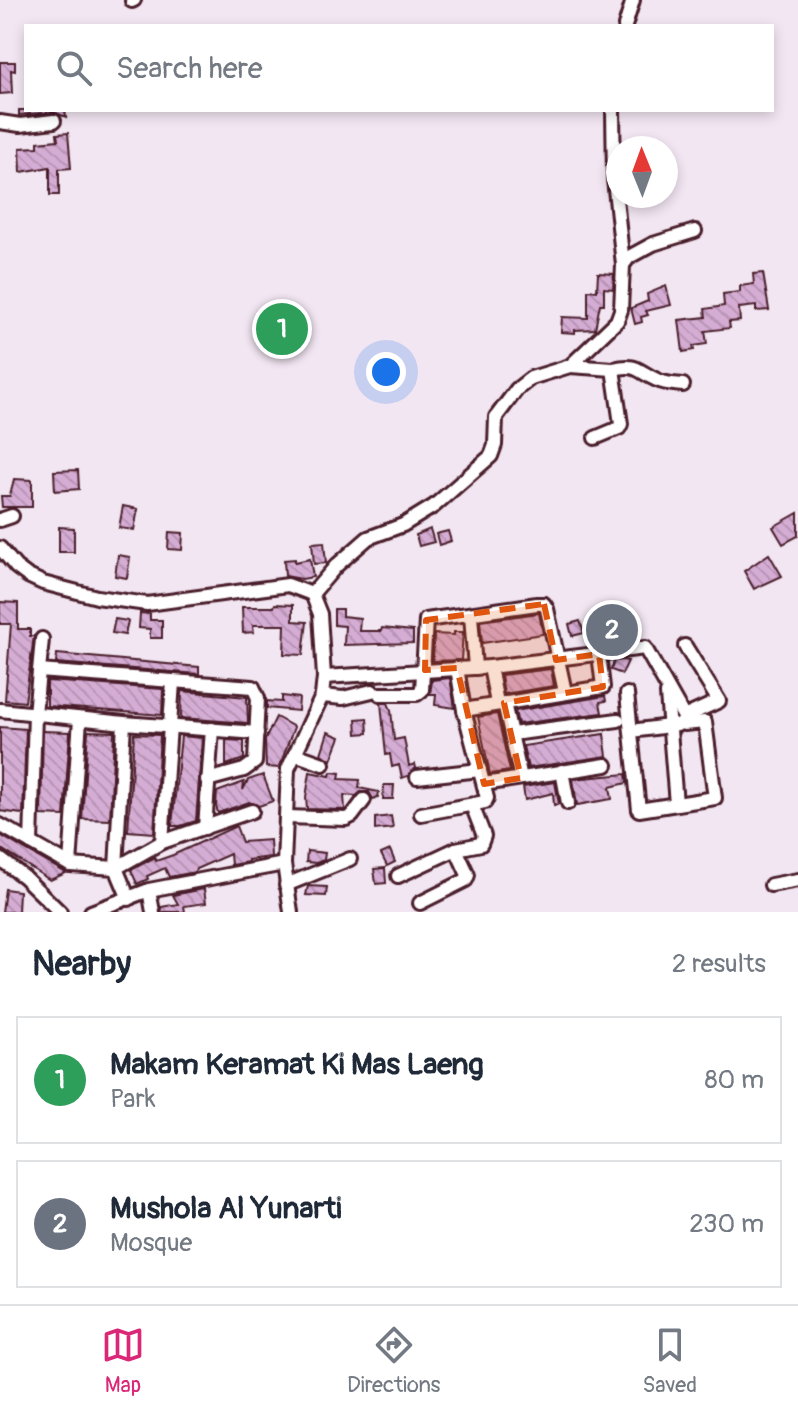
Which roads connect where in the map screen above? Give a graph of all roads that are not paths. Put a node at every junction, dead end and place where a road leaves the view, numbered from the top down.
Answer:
1 (633, 0) edge
2 (626, 24) edge
3 (613, 112) edge
4 (54, 121) dead end
5 (0, 122) edge
6 (695, 231) dead end
7 (623, 265) junction
8 (570, 366) junction
9 (613, 369) junction
10 (683, 385) dead end
11 (595, 438) dead end
12 (0, 548) edge
13 (14, 564) junction
14 (0, 570) edge
15 (312, 594) junction
16 (471, 615) junction
17 (42, 639) dead end
18 (685, 646) dead end
19 (599, 654) junction
20 (556, 660) junction
21 (490, 667) junction
22 (457, 668) junction
23 (475, 668) junction
24 (425, 670) junction
25 (39, 671) junction
26 (324, 677) junction
27 (173, 682) junction
28 (565, 692) junction
29 (627, 694) dead end
30 (322, 696) junction
31 (500, 703) junction
32 (707, 707) junction
33 (0, 710) edge
34 (464, 710) junction
35 (35, 714) junction
36 (80, 719) junction
37 (618, 720) dead end
38 (679, 722) junction
39 (705, 722) junction
40 (124, 723) junction
41 (169, 725) junction
42 (212, 729) junction
43 (631, 731) junction
44 (257, 733) junction
45 (512, 734) junction
46 (295, 754) junction
47 (323, 764) dead end
48 (606, 765) dead end
49 (480, 770) junction
50 (562, 771) junction
51 (417, 777) dead end
52 (521, 778) junction
53 (207, 780) junction
54 (484, 784) junction
55 (364, 800) dead end
56 (568, 803) dead end
57 (676, 804) junction
58 (472, 805) junction
59 (252, 811) dead end
60 (421, 814) dead end
61 (287, 817) junction
62 (0, 825) edge
63 (205, 828) junction
64 (162, 842) junction
65 (31, 843) junction
66 (456, 849) junction
67 (0, 859) edge
68 (350, 859) dead end
69 (284, 864) junction
70 (70, 865) junction
71 (116, 868) junction
72 (398, 876) dead end
73 (798, 880) edge
74 (286, 885) junction
75 (771, 885) dead end
76 (149, 890) junction
77 (129, 899) junction
78 (420, 903) dead end
79 (60, 912) edge
80 (91, 912) edge
81 (153, 912) edge
82 (291, 912) edge

1 - 2 street
3 - 7 street
4 - 5 street
6 - 7 street
7 - 8 street
8 - 9 street
8 - 15 street
9 - 10 street
9 - 11 street
12 - 13 street
13 - 14 street
13 - 15 street
15 - 26 street
16 - 20 street
16 - 23 street
16 - 24 street
17 - 25 street
18 - 32 street
19 - 20 street
19 - 28 street
19 - 38 street
20 - 21 street
20 - 28 street
21 - 23 street
21 - 31 street
22 - 23 street
22 - 24 street
22 - 34 street
24 - 26 street
24 - 30 street
25 - 27 street
25 - 35 street
26 - 30 street
27 - 41 street
27 - 44 street
28 - 31 street
29 - 43 street
30 - 46 street
31 - 34 street
31 - 45 street
32 - 38 street
32 - 39 street
33 - 35 street
34 - 49 street
35 - 36 street
35 - 65 street
36 - 40 street
36 - 70 street
37 - 45 street
38 - 39 street
38 - 43 street
38 - 57 street
39 - 57 street
40 - 41 street
40 - 71 street
41 - 42 street
41 - 64 street
42 - 44 street
42 - 53 street
43 - 57 street
44 - 53 street
45 - 52 street
46 - 47 street
46 - 61 street
48 - 50 street
49 - 51 street
49 - 54 street
50 - 52 street
50 - 56 street
52 - 54 street
53 - 63 street
54 - 58 street
55 - 61 street
58 - 60 street
58 - 66 street
59 - 63 street
61 - 69 street
62 - 65 street
63 - 64 street
64 - 71 street
65 - 70 street
66 - 72 street
66 - 78 street
67 - 79 street
68 - 74 street
69 - 74 street
69 - 76 street
70 - 71 street
71 - 77 street
73 - 75 street
74 - 82 street
76 - 77 street
76 - 81 street
77 - 80 street

